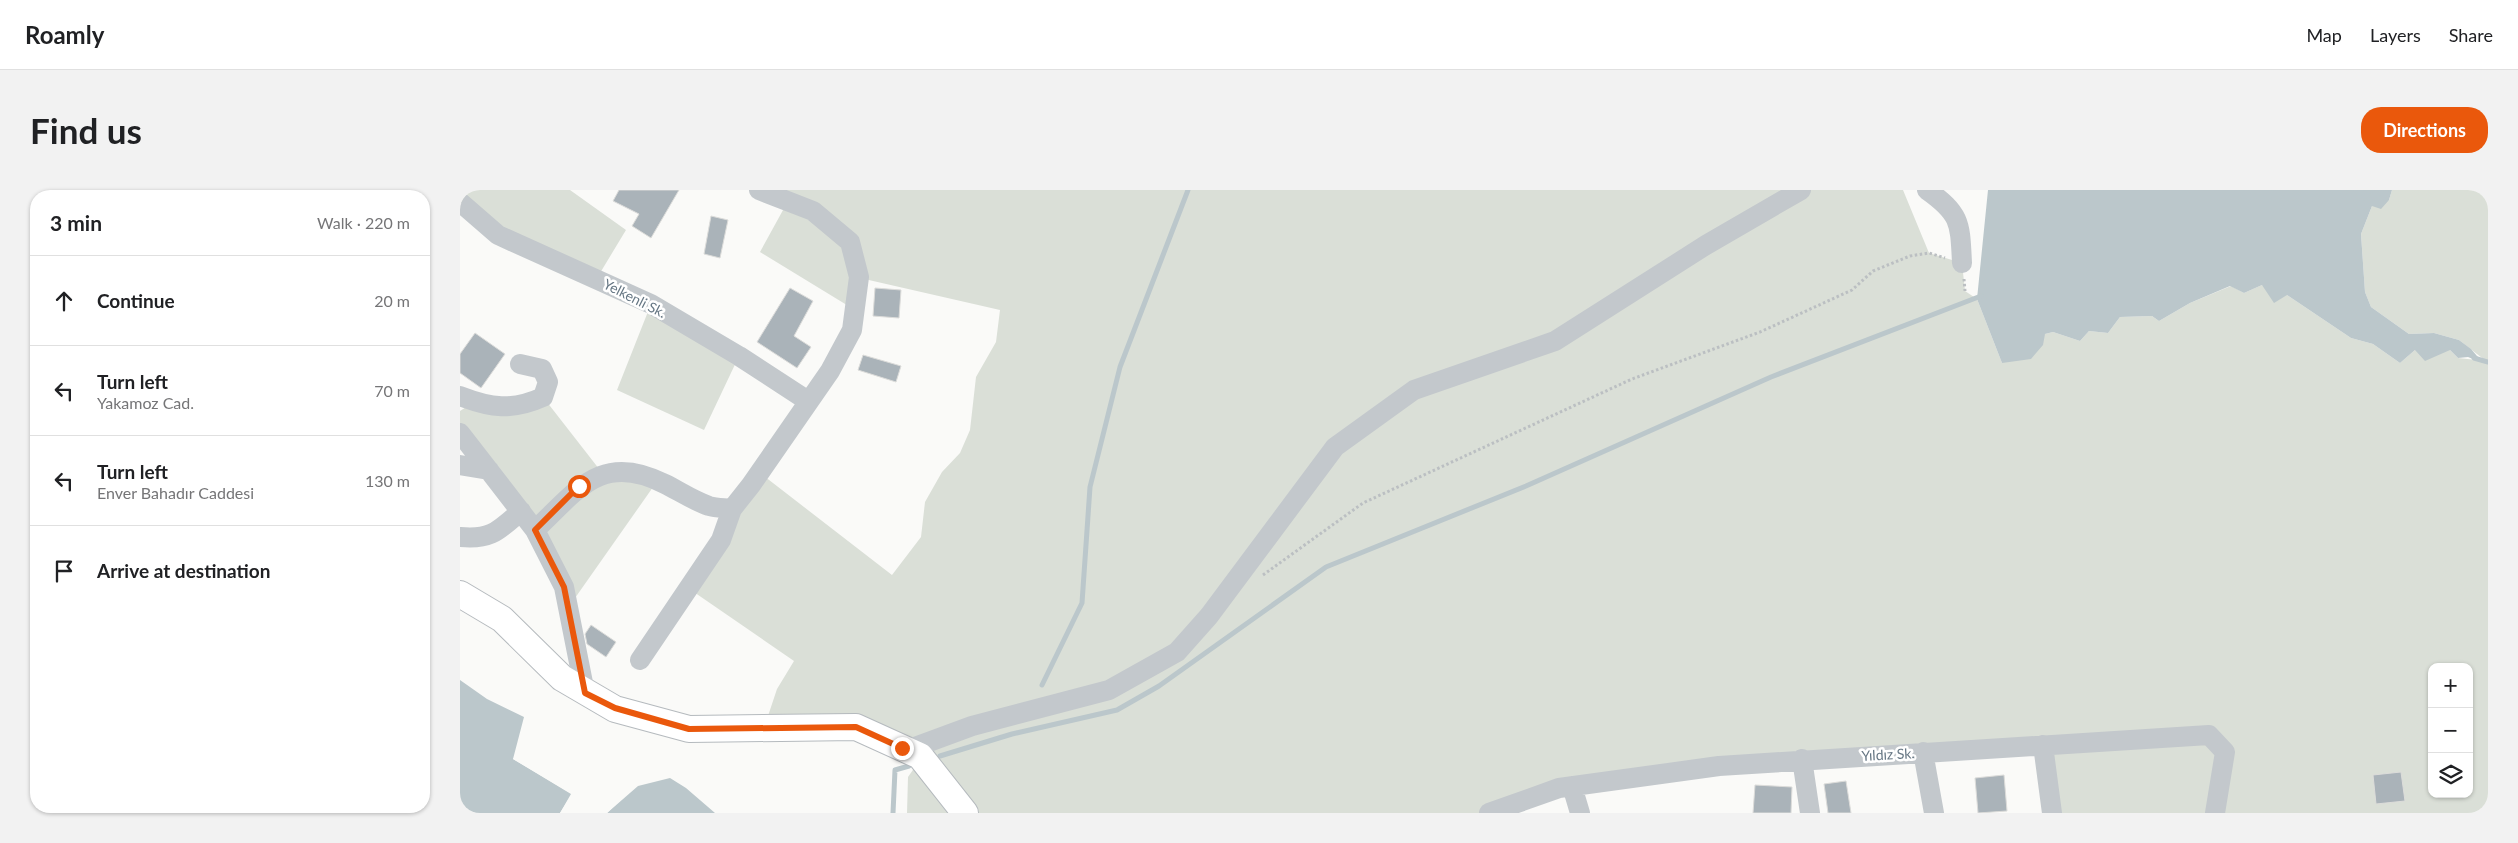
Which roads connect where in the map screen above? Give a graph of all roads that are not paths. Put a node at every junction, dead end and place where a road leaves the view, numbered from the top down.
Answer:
1 (759, 190) edge
2 (1801, 190) edge
3 (1928, 190) edge
4 (460, 202) edge
5 (1962, 263) road end
6 (520, 364) dead end
7 (460, 396) edge
8 (808, 401) junction
9 (460, 433) edge
10 (460, 465) edge
11 (489, 470) junction
12 (732, 509) junction
13 (520, 511) junction
14 (535, 530) junction
15 (460, 537) edge
16 (460, 594) edge
17 (640, 660) dead end
18 (585, 693) junction
19 (2043, 745) junction
20 (912, 752) junction
21 (1923, 752) junction
22 (1802, 759) junction
23 (1572, 786) junction
24 (965, 813) edge
25 (1489, 813) edge
26 (1580, 813) edge
27 (1810, 813) edge
28 (1934, 813) edge
29 (2052, 813) edge
30 (2215, 813) edge

1 - 8 street
2 - 20 street
3 - 5 street
4 - 8 street, Yelkenli Sk.
6 - 7 street
8 - 12 street
9 - 11 street
10 - 11 street
11 - 13 street
12 - 14 street
12 - 17 street
13 - 14 street
13 - 15 street
14 - 18 street
16 - 18 main road
18 - 20 main road
19 - 21 street, Yıldız Sk.
19 - 29 street
19 - 30 street, Yıldız Sk.
20 - 24 main road
21 - 22 street, Yıldız Sk.
21 - 28 street
22 - 23 street, Yıldız Sk.
22 - 27 street
23 - 25 street, Yıldız Sk.
23 - 26 street

